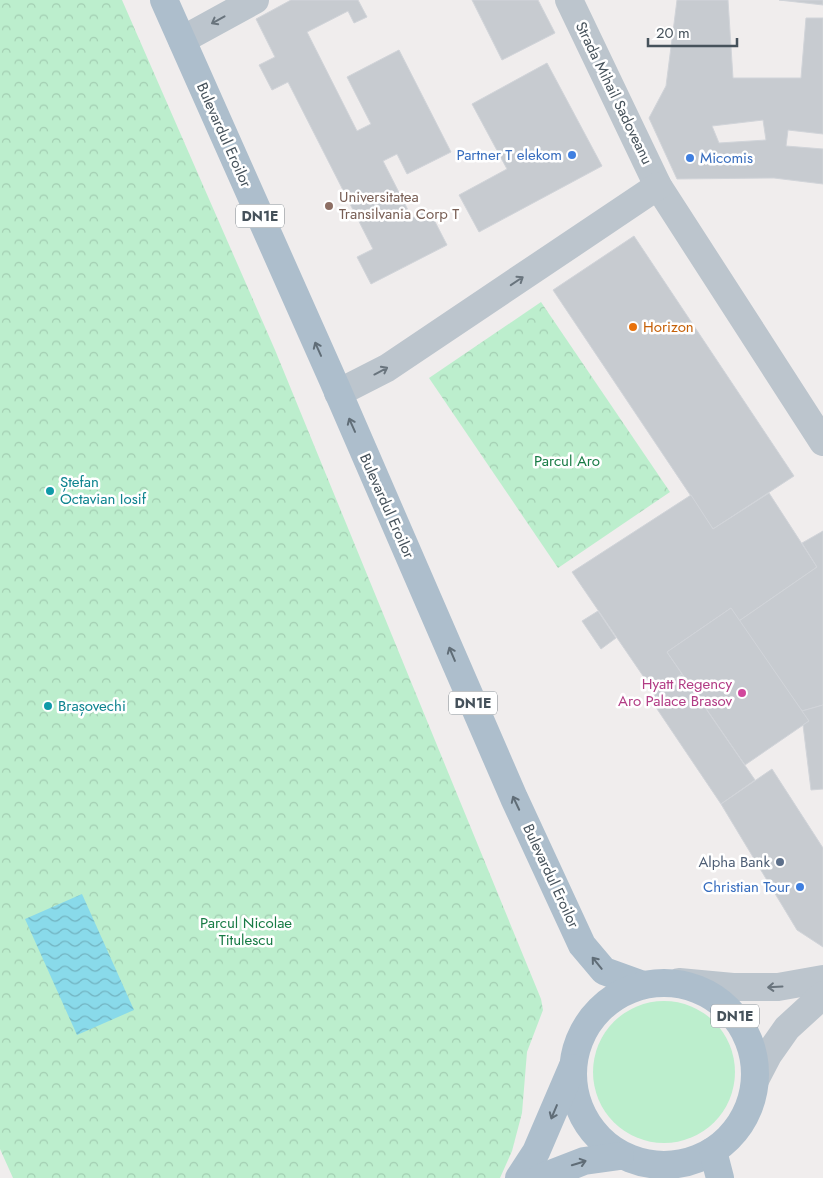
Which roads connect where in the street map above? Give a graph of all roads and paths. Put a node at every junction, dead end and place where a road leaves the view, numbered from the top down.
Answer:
1 (164, 0) edge
2 (255, 0) edge
3 (570, 0) edge
4 (182, 40) junction
5 (658, 186) junction
6 (649, 216) dead end
7 (338, 393) junction
8 (823, 442) edge
9 (823, 979) edge
10 (679, 982) junction
11 (640, 984) junction
12 (823, 995) edge
13 (573, 1067) junction
14 (756, 1078) junction
15 (713, 1150) junction
16 (633, 1166) edge
17 (519, 1178) edge
18 (540, 1178) edge
19 (720, 1178) edge

1 - 4 main road, Bulevardul Eroilor / DN1E
2 -> 4 street
3 - 5 street, Strada Mihail Sadoveanu
7 -> 4 main road, Bulevardul Eroilor / DN1E
5 - 6 street
7 -> 5 street
5 - 8 street, Strada Mihail Sadoveanu
11 -> 7 main road, Bulevardul Eroilor / DN1E
9 -> 10 street
10 - 11 main road, DN1E
10 - 14 main road, DN1E
11 - 13 main road, DN1E
12 - 14 street
13 - 16 main road, DN1E
13 -> 17 main road, DN1E
14 - 15 main road, DN1E
15 - 16 main road, DN1E
15 - 19 main road
18 -> 16 main road, DN1E

